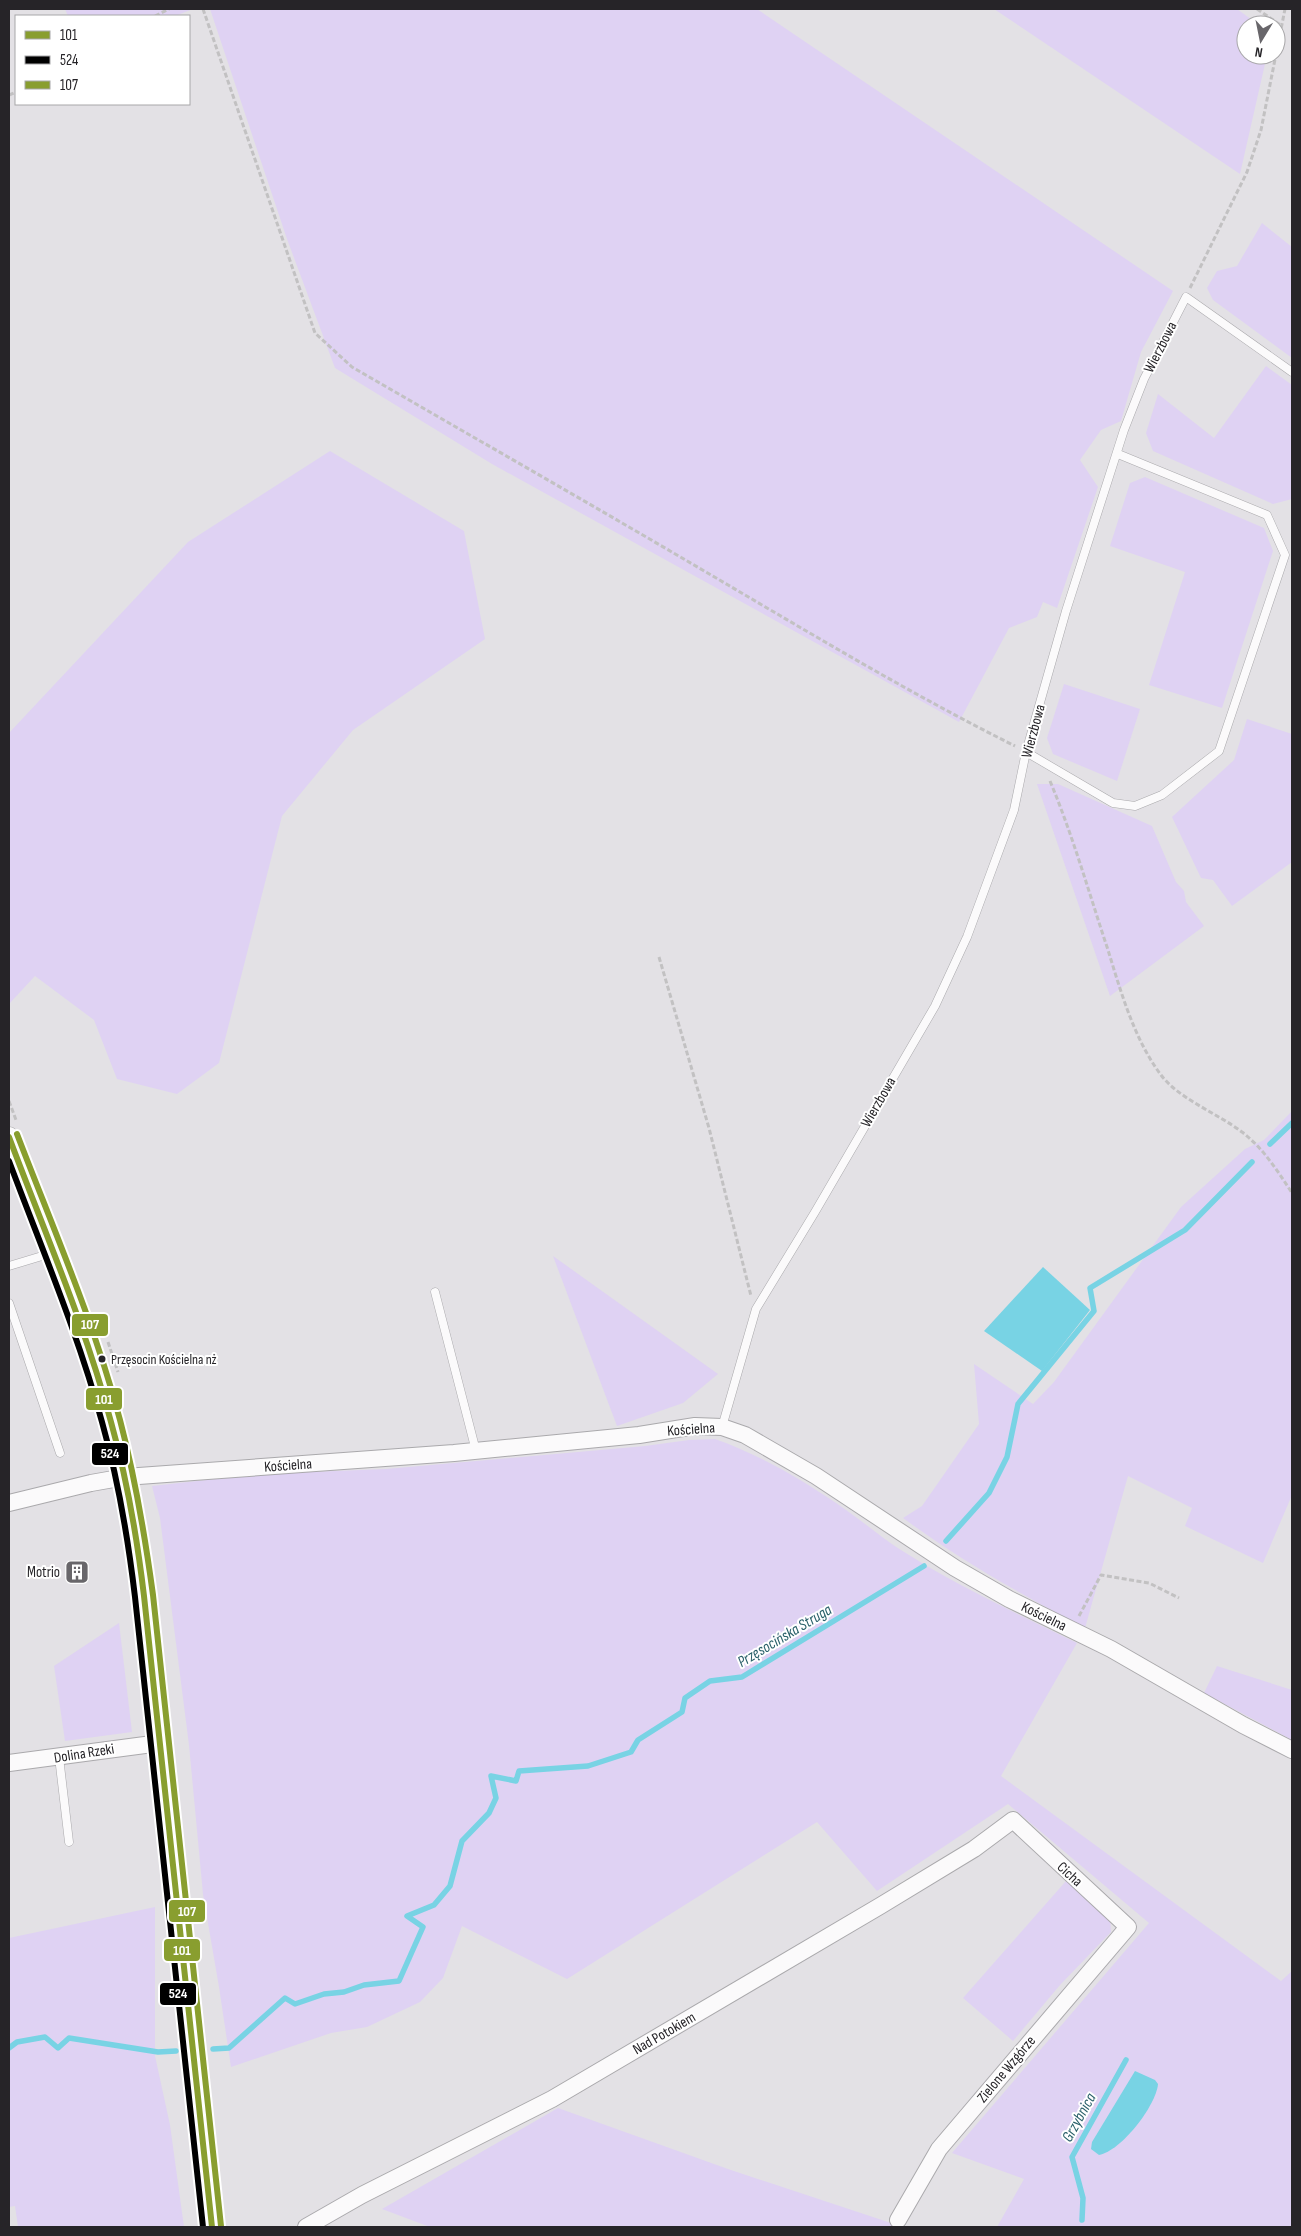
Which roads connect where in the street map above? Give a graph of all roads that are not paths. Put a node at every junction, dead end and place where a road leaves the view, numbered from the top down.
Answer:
1 (1292, 372) edge
2 (1118, 454) junction
3 (1026, 752) junction
4 (9, 1137) edge
5 (52, 1253) junction
6 (9, 1266) edge
7 (435, 1292) dead end
8 (9, 1303) edge
9 (722, 1427) junction
10 (476, 1451) junction
11 (60, 1453) dead end
12 (125, 1477) junction
13 (9, 1503) edge
14 (160, 1743) junction
15 (1292, 1750) edge
16 (60, 1757) junction
17 (9, 1764) edge
18 (1013, 1820) joint
19 (69, 1842) dead end
20 (1128, 1927) joint
21 (898, 2220) dead end
22 (212, 2227) edge
23 (306, 2227) edge

1 - 2 lane, Wierzbowa
2 - 3 lane, Wierzbowa
2 - 3 lane
3 - 9 lane, Wierzbowa
4 - 5 street
5 - 6 lane
5 - 12 street
7 - 10 lane
8 - 11 lane
9 - 10 street, Kościelna
9 - 15 street, Kościelna
10 - 12 street, Kościelna
12 - 13 street, Kościelna
12 - 14 street
14 - 16 street, Dolina Rzeki
14 - 22 street
16 - 17 street, Dolina Rzeki
16 - 19 lane
18 - 20 street, Cicha
18 - 23 street, Nad Potokiem
20 - 21 street, Zielone Wzgórze

